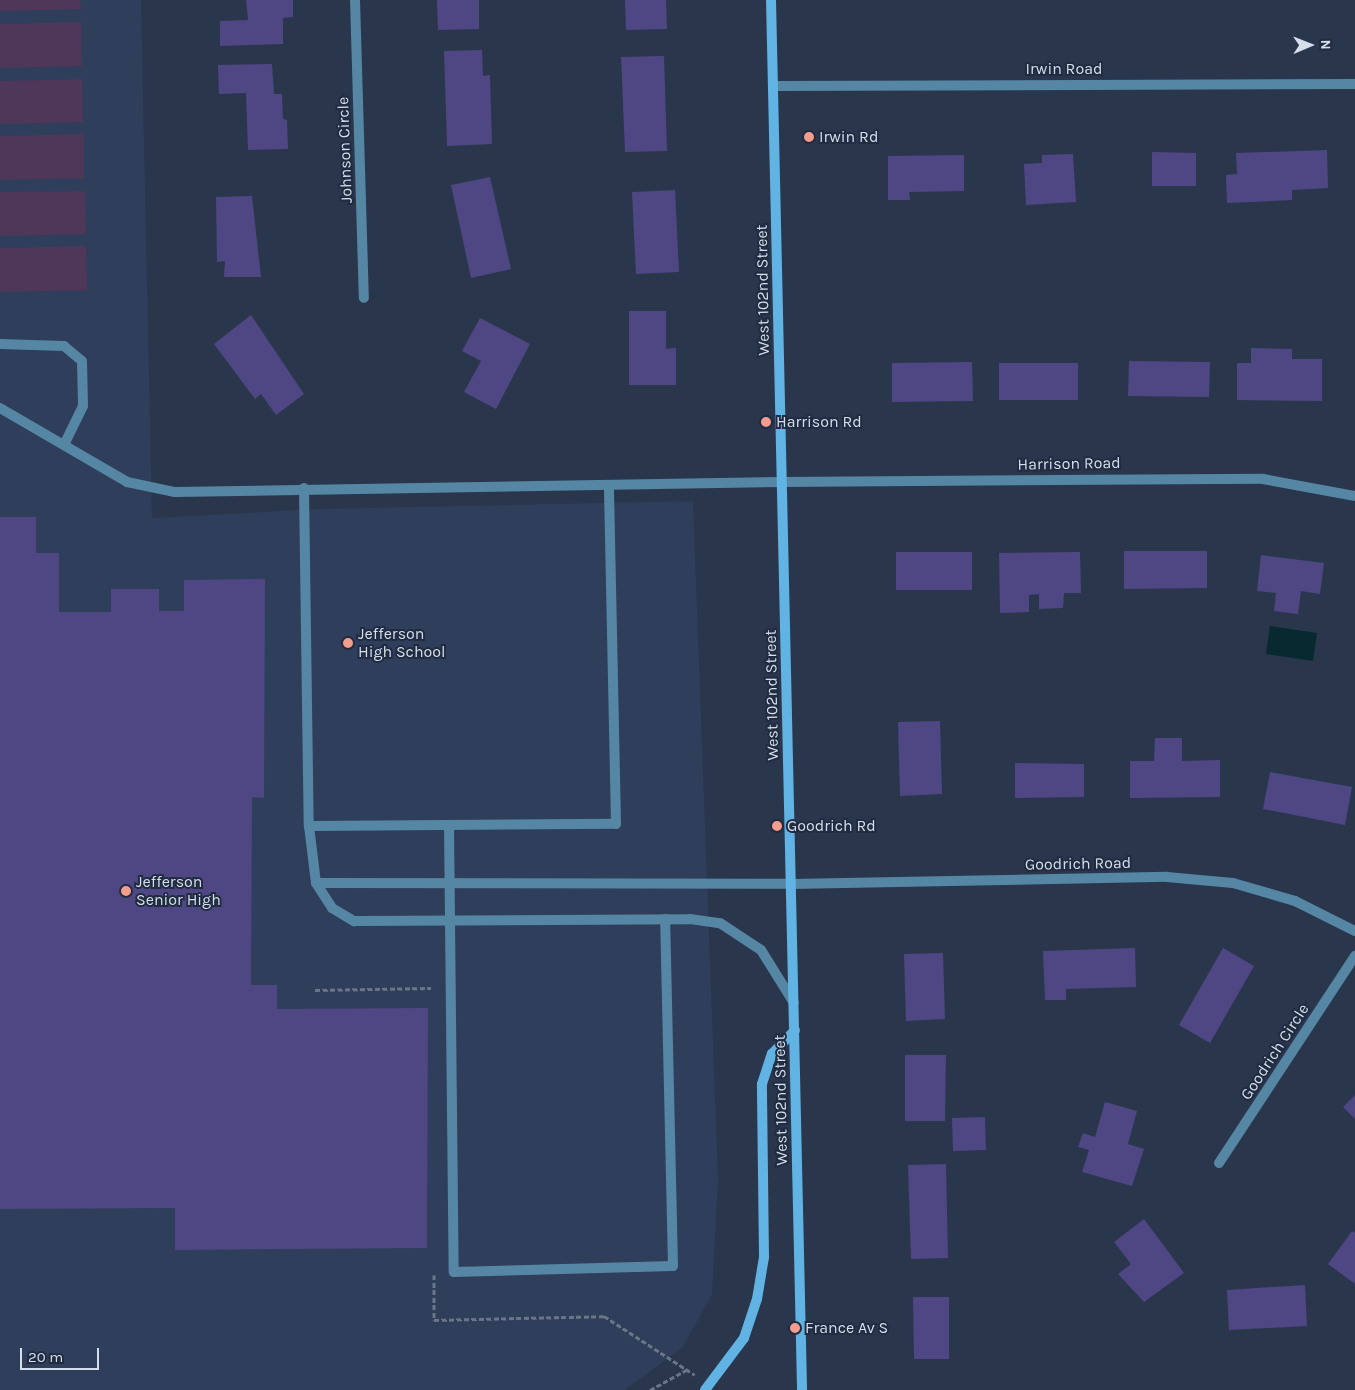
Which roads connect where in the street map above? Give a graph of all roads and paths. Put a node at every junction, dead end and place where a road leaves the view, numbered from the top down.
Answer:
1 (355, 0) edge
2 (772, 0) edge
3 (1355, 84) edge
4 (774, 86) junction
5 (364, 298) dead end
6 (0, 344) edge
7 (0, 408) edge
8 (64, 445) junction
9 (782, 482) junction
10 (609, 485) junction
11 (304, 488) junction
12 (1355, 496) edge
13 (449, 825) junction
14 (309, 826) junction
15 (449, 881) junction
16 (316, 884) junction
17 (791, 884) junction
18 (665, 919) junction
19 (448, 920) junction
20 (1355, 930) edge
21 (1355, 956) edge
22 (794, 1003) junction
23 (795, 1030) junction
24 (1219, 1163) dead end
25 (688, 1369) dead end
26 (650, 1390) edge
27 (705, 1390) edge
28 (802, 1390) edge

1 - 5 street, Johnson Circle
2 - 4 street, West 102nd Street
3 - 4 street, Irwin Road
4 - 9 street, West 102nd Street
6 - 8 street
7 - 8 street, Harrison Road
8 - 11 street, Harrison Road
9 - 10 street, Harrison Road
9 - 12 street, Harrison Road
9 - 17 street, West 102nd Street
10 - 11 street, Harrison Road
10 - 13 street
11 - 14 street
13 - 14 street
13 - 15 street
14 - 16 street
15 - 16 street, Goodrich Road
15 - 17 street, Goodrich Road
15 - 19 street
16 - 19 street
17 - 20 street, Goodrich Road
17 - 22 street, West 102nd Street
18 - 19 street
18 - 19 street
18 - 22 street
21 - 24 street, Goodrich Circle
22 - 23 street, West 102nd Street
23 - 27 street
23 - 28 street, West 102nd Street
25 - 26 path

